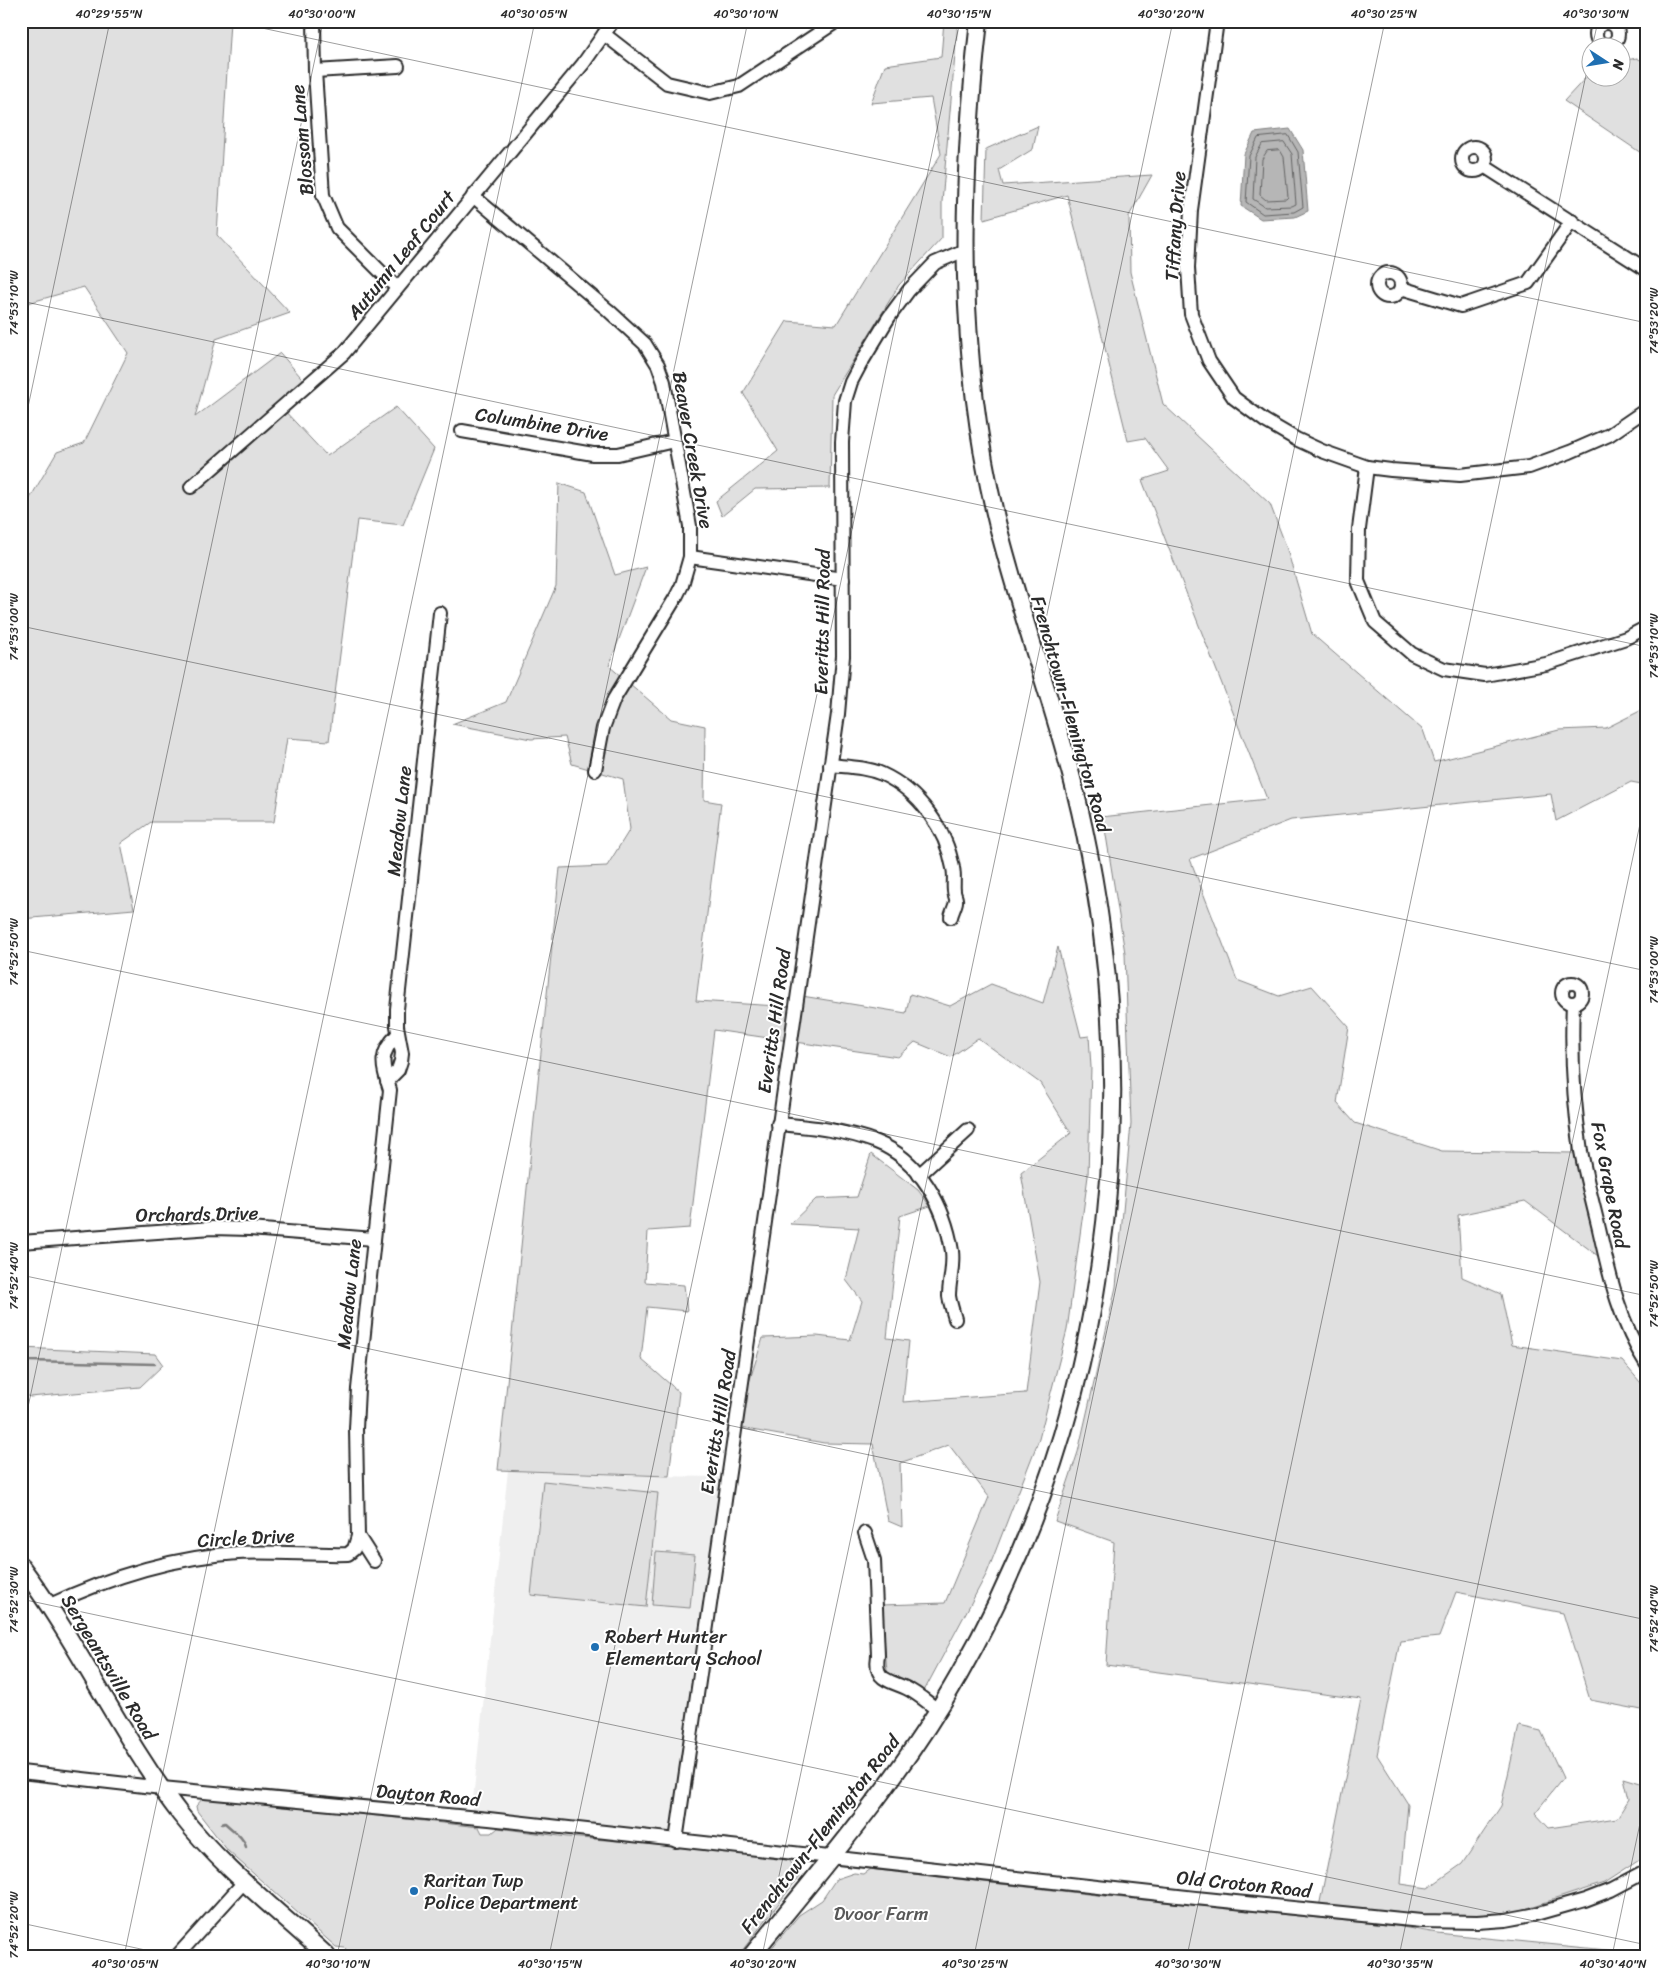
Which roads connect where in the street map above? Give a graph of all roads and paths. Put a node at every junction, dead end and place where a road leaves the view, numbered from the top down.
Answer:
1 (314, 21) edge
2 (613, 21) edge
3 (837, 21) edge
4 (979, 21) edge
5 (1218, 21) edge
6 (604, 34) junction
7 (398, 66) dead end
8 (315, 71) junction
9 (1484, 166) dead end
10 (473, 196) junction
11 (1572, 221) junction
12 (965, 250) junction
13 (1647, 270) edge
14 (398, 288) junction
15 (1401, 288) dead end
16 (1644, 416) edge
17 (462, 431) dead end
18 (674, 441) junction
19 (1366, 467) junction
20 (191, 488) dead end
21 (690, 557) junction
22 (843, 580) junction
23 (440, 613) dead end
24 (1647, 627) edge
25 (830, 765) junction
26 (595, 770) dead end
27 (951, 917) dead end
28 (1573, 1003) dead end
29 (398, 1034) junction
30 (387, 1081) junction
31 (778, 1124) junction
32 (968, 1130) dead end
33 (919, 1175) junction
34 (374, 1239) junction
35 (21, 1242) edge
36 (955, 1318) dead end
37 (1647, 1365) edge
38 (865, 1533) dead end
39 (358, 1536) junction
40 (374, 1561) dead end
41 (21, 1566) edge
42 (48, 1606) junction
43 (938, 1710) junction
44 (21, 1772) edge
45 (162, 1788) junction
46 (676, 1841) junction
47 (831, 1858) junction
48 (1647, 1871) edge
49 (244, 1882) junction
50 (177, 1956) edge
51 (327, 1956) edge
52 (751, 1956) edge

1 - 8 street, Blossom Lane
2 - 6 street, Autumn Leaf Court
3 - 6 street
4 - 12 main road, Frenchtown-Flemington Road
5 - 19 street, Tiffany Drive
6 - 10 street, Autumn Leaf Court
7 - 8 street
8 - 14 street, Blossom Lane
9 - 11 street
10 - 14 street, Autumn Leaf Court
10 - 18 street, Beaver Creek Drive
11 - 13 street
11 - 15 street
12 - 22 street, Everitts Hill Road
12 - 43 main road, Frenchtown-Flemington Road
14 - 20 street, Autumn Leaf Court
16 - 19 street, Tiffany Drive
17 - 18 street, Columbine Drive
18 - 21 street, Beaver Creek Drive
19 - 24 street
21 - 22 street
21 - 26 street, Beaver Creek Drive
22 - 25 street, Everitts Hill Road
23 - 29 street, Meadow Lane
25 - 27 street
25 - 31 street, Everitts Hill Road
28 - 37 street, Fox Grape Road
29 - 30 street, Meadow Lane
29 - 30 street, Meadow Lane
30 - 34 street, Meadow Lane
31 - 33 street
31 - 46 street, Everitts Hill Road
32 - 33 street
33 - 36 street
34 - 35 street, Orchards Drive
34 - 39 street, Meadow Lane
38 - 43 street
39 - 40 street
39 - 42 street, Circle Drive
41 - 42 main road, Sergeantsville Road
42 - 45 main road, Sergeantsville Road
43 - 47 main road, Frenchtown-Flemington Road
44 - 45 street, Dayton Road
45 - 46 street, Dayton Road
45 - 49 main road, Sergeantsville Road
46 - 47 street, Dayton Road
47 - 48 street, Old Croton Road
47 - 52 main road, Frenchtown-Flemington Road
49 - 50 street
49 - 51 main road, Sergeantsville Road

